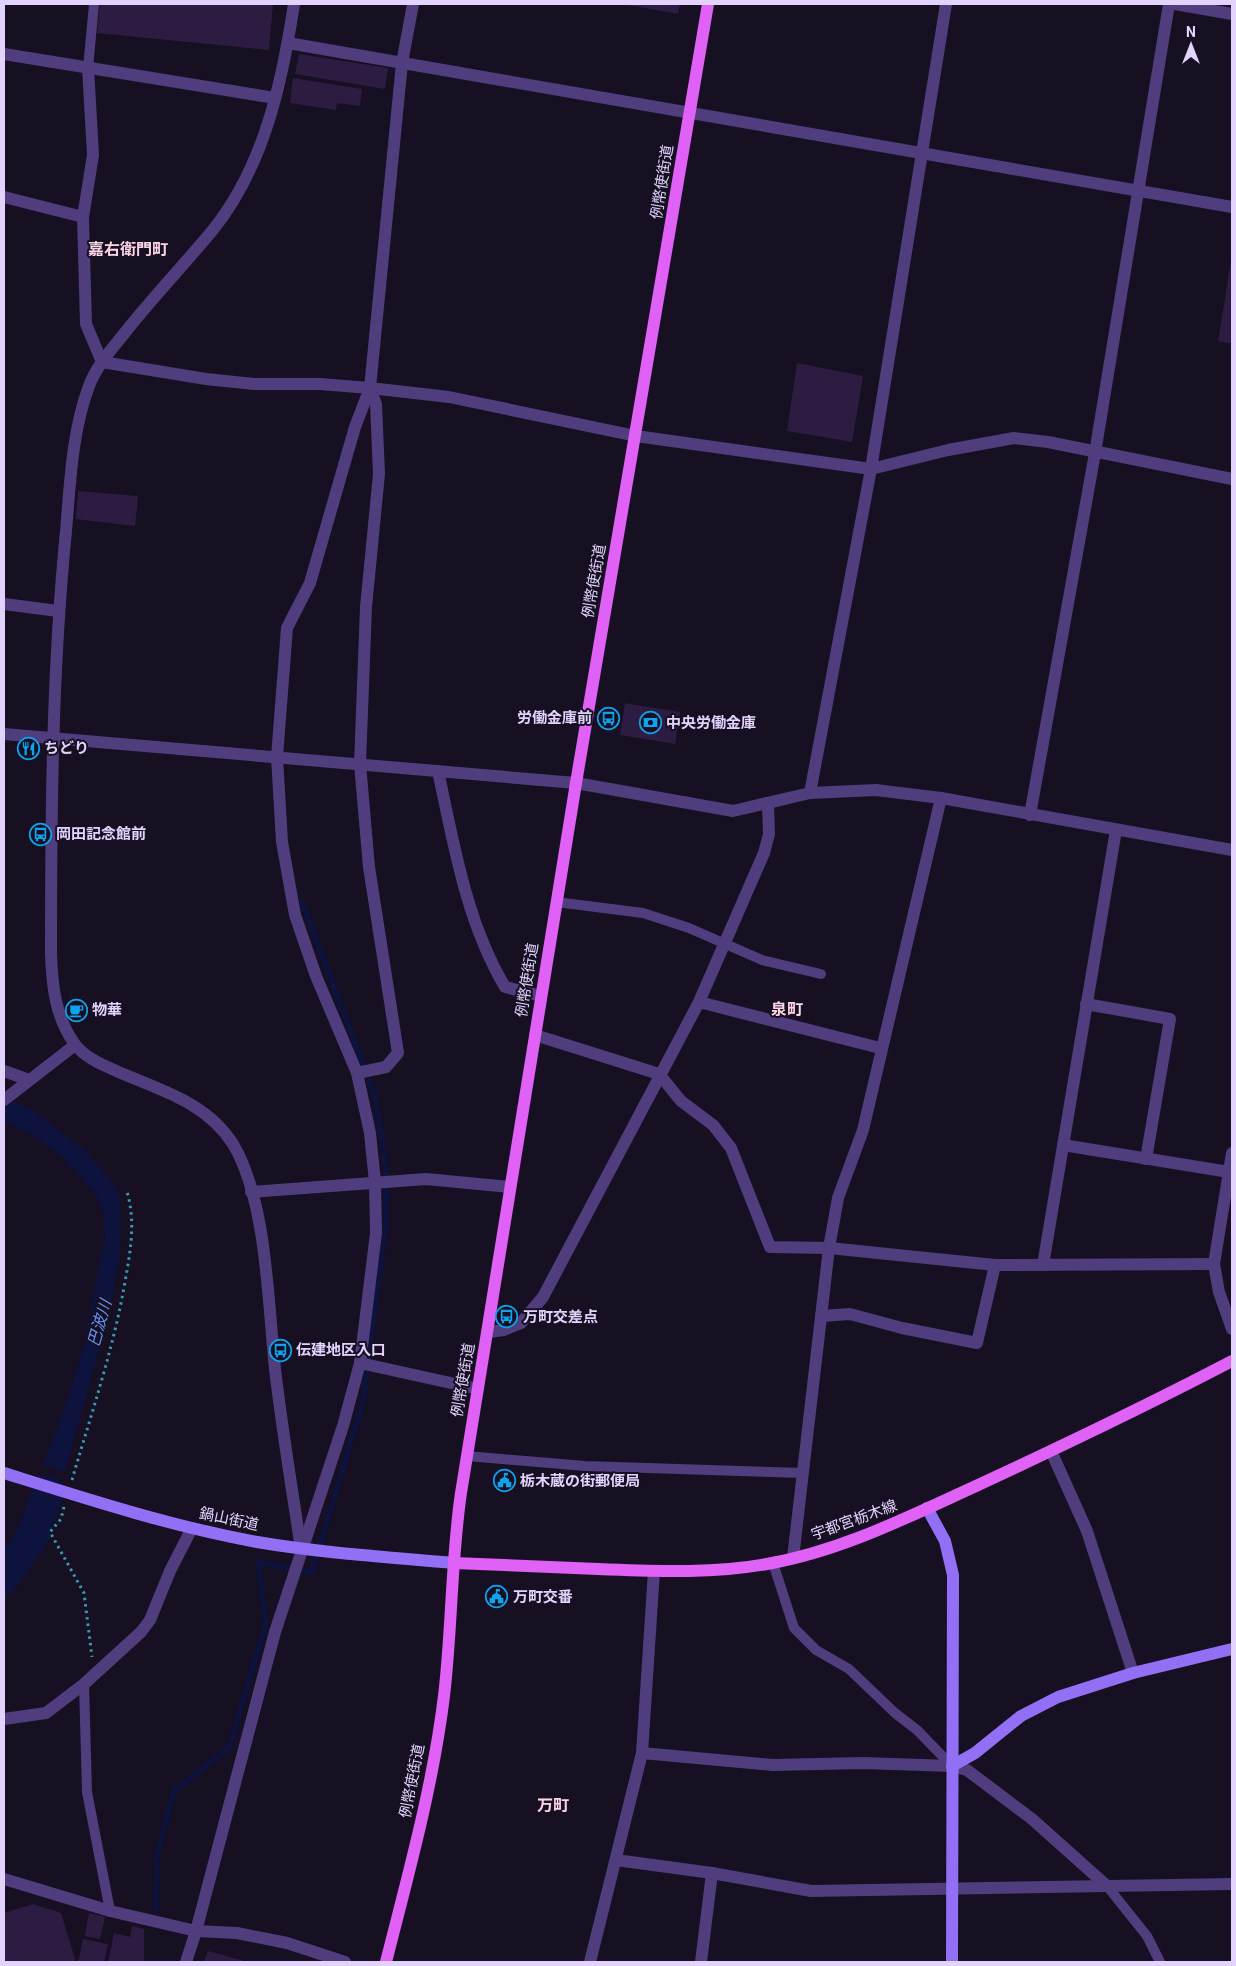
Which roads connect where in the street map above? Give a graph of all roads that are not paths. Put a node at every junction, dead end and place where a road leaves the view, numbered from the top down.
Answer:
1 (94, 4) edge
2 (294, 4) edge
3 (413, 4) edge
4 (708, 4) edge
5 (946, 4) edge
6 (1169, 4) edge
7 (1175, 4) edge
8 (1232, 14) edge
9 (288, 43) junction
10 (4, 54) edge
11 (402, 63) junction
12 (88, 68) junction
13 (275, 98) junction
14 (690, 112) junction
15 (922, 153) junction
16 (1137, 191) junction
17 (4, 197) edge
18 (1232, 207) edge
19 (84, 217) junction
20 (102, 362) junction
21 (370, 388) junction
22 (636, 436) junction
23 (1095, 453) junction
24 (871, 469) junction
25 (1232, 479) edge
26 (4, 604) edge
27 (58, 612) junction
28 (4, 734) edge
29 (52, 737) junction
30 (278, 757) junction
31 (360, 764) junction
32 (438, 771) junction
33 (576, 784) junction
34 (810, 793) junction
35 (941, 798) junction
36 (768, 804) junction
37 (1030, 816) junction
38 (1116, 830) junction
39 (1232, 850) edge
40 (556, 902) junction
41 (724, 943) junction
42 (820, 974) dead end
43 (541, 996) junction
44 (699, 1002) junction
45 (1086, 1004) junction
46 (535, 1035) junction
47 (74, 1045) junction
48 (880, 1048) junction
49 (4, 1071) edge
50 (357, 1073) junction
51 (659, 1074) junction
52 (29, 1080) junction
53 (9, 1096) edge
54 (1063, 1146) junction
55 (1232, 1153) edge
56 (1146, 1159) junction
57 (1229, 1172) junction
58 (375, 1182) junction
59 (510, 1187) junction
60 (251, 1192) junction
61 (829, 1248) junction
62 (1214, 1264) junction
63 (995, 1265) junction
64 (1043, 1265) junction
65 (821, 1316) junction
66 (1232, 1329) edge
67 (488, 1332) junction
68 (1232, 1361) edge
69 (360, 1363) junction
70 (478, 1389) junction
71 (1050, 1452) junction
72 (467, 1456) junction
73 (4, 1473) edge
74 (803, 1473) junction
75 (927, 1508) junction
76 (192, 1528) junction
77 (301, 1549) junction
78 (793, 1558) junction
79 (454, 1563) junction
80 (773, 1563) junction
81 (654, 1572) junction
82 (1232, 1648) edge
83 (1133, 1674) junction
84 (89, 1679) junction
85 (4, 1719) edge
86 (642, 1753) junction
87 (952, 1766) junction
88 (616, 1860) junction
89 (712, 1873) junction
90 (4, 1879) edge
91 (1232, 1884) edge
92 (1107, 1886) junction
93 (954, 1887) junction
94 (110, 1911) junction
95 (196, 1931) junction
96 (186, 1962) edge
97 (345, 1962) edge
98 (386, 1962) edge
99 (590, 1962) edge
100 (701, 1962) edge
101 (952, 1962) edge
102 (1160, 1962) edge

1 - 12 lane
2 - 9 street
3 - 11 street
4 - 14 main road, 例幣使街道
5 - 15 street
6 - 16 street
7 - 8 street
9 - 11 street
9 - 13 street
10 - 12 street
11 - 14 street
11 - 21 street
12 - 13 street
12 - 19 street
13 - 20 street
14 - 15 street
14 - 22 main road, 例幣使街道
15 - 16 street
15 - 24 street
16 - 18 street
16 - 23 street
17 - 19 street
19 - 20 street
20 - 21 street
20 - 27 street
21 - 22 street
21 - 30 street
21 - 31 street
22 - 24 street
22 - 33 main road, 例幣使街道
23 - 24 street
23 - 25 street
23 - 37 street
24 - 34 street
26 - 27 street
27 - 29 street
28 - 29 street
29 - 30 street
29 - 47 street
30 - 31 street
30 - 50 street
31 - 32 street
31 - 50 street
32 - 33 street
32 - 43 street
33 - 36 street
33 - 40 main road, 例幣使街道
34 - 35 street
34 - 36 street
35 - 37 street
35 - 48 street
36 - 41 street
37 - 38 street
38 - 39 street
38 - 45 street
40 - 41 lane
40 - 43 main road, 例幣使街道
41 - 42 lane
41 - 44 street
43 - 46 main road, 例幣使街道
44 - 48 street
44 - 51 street
45 - 54 street
45 - 56 street
46 - 51 street
46 - 59 main road, 例幣使街道
47 - 52 street
47 - 60 street
48 - 61 street
49 - 52 street
50 - 58 street
51 - 61 street
51 - 67 street
52 - 53 street
54 - 56 street
54 - 64 street
55 - 57 street
56 - 57 street
57 - 62 street
58 - 59 street
58 - 60 street
58 - 69 street
59 - 67 main road, 例幣使街道
60 - 77 street
61 - 63 street
61 - 65 street
62 - 64 street
62 - 66 street
63 - 64 street
63 - 65 street
65 - 74 street
67 - 70 main road, 例幣使街道
68 - 71 main road, 宇都宮栃木線
69 - 70 street
69 - 77 street
70 - 72 main road, 例幣使街道
71 - 75 main road, 宇都宮栃木線
71 - 83 street
72 - 74 lane
72 - 79 main road, 例幣使街道
73 - 76 street, 鍋山街道
74 - 78 street
75 - 78 main road, 宇都宮栃木線
75 - 87 street
76 - 77 street, 鍋山街道
76 - 84 street
77 - 79 street, 鍋山街道
77 - 95 street
78 - 80 main road, 宇都宮栃木線
79 - 81 main road, 宇都宮栃木線
79 - 98 main road, 例幣使街道
80 - 81 main road, 宇都宮栃木線
80 - 87 lane
81 - 86 street
82 - 83 street
83 - 87 street
84 - 85 street
84 - 94 lane
86 - 87 street
86 - 88 street
87 - 92 street
87 - 93 street
88 - 89 street
88 - 99 street
89 - 93 street
89 - 100 street
90 - 94 street
91 - 92 street
92 - 93 street
92 - 102 lane
93 - 101 street
94 - 95 street
95 - 96 street
95 - 97 street

